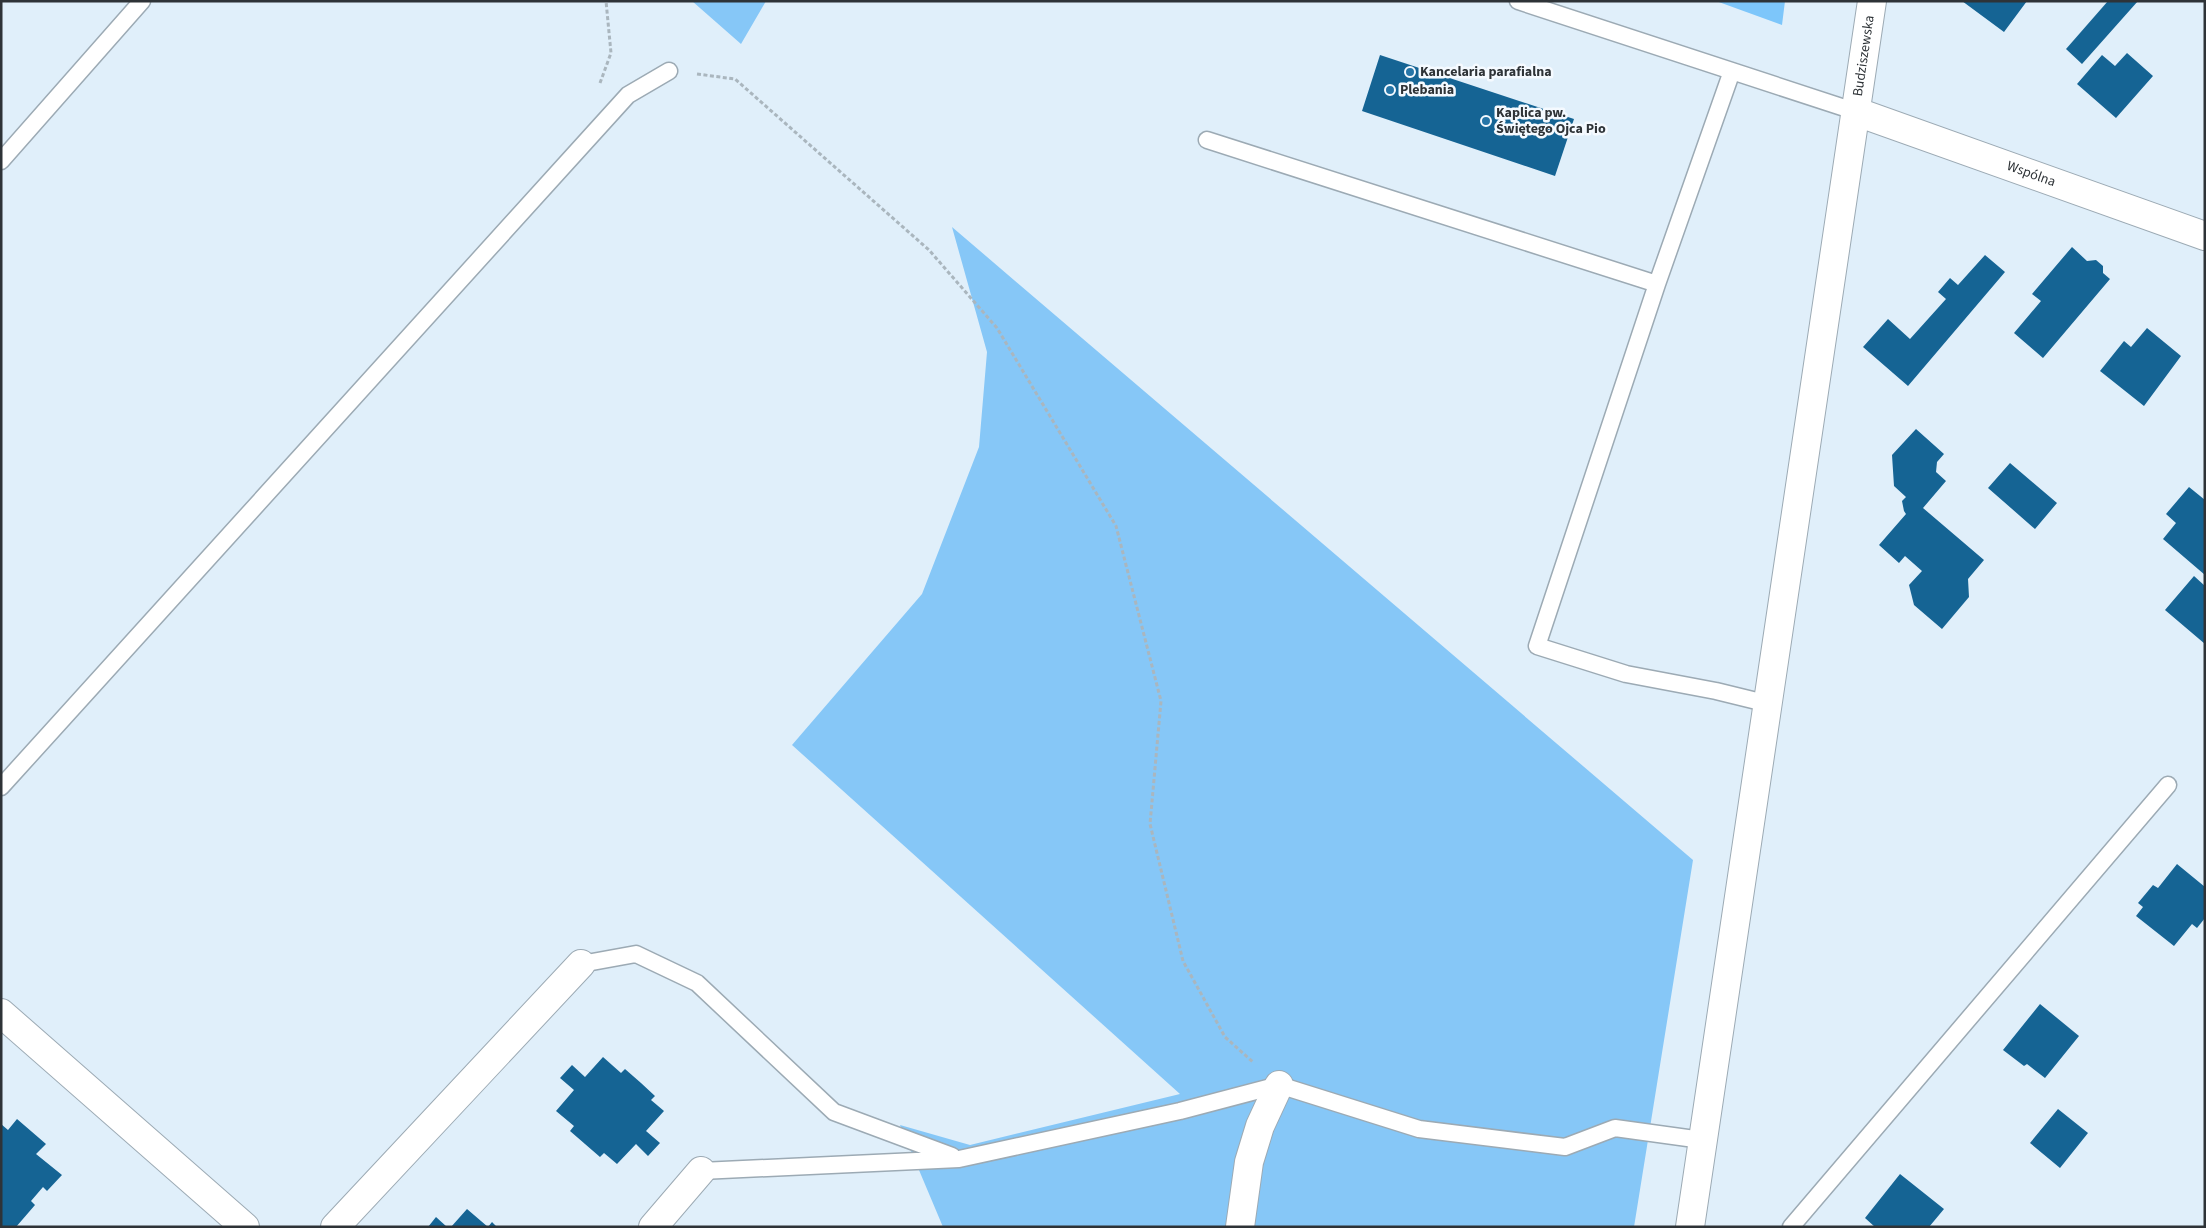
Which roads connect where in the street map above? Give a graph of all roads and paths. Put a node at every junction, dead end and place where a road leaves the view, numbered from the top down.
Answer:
1 (142, 1) edge
2 (606, 1) edge
3 (1518, 1) edge
4 (1872, 1) edge
5 (669, 71) joint
6 (1732, 71) junction
7 (598, 90) dead end
8 (1857, 112) junction
9 (1207, 140) dead end
10 (1, 161) edge
11 (2205, 236) edge
12 (1657, 284) junction
13 (1769, 704) junction
14 (2168, 785) dead end
15 (1, 787) edge
16 (581, 964) joint
17 (1, 1013) edge
18 (1279, 1085) junction
19 (1702, 1140) junction
20 (959, 1159) junction
21 (701, 1171) joint
22 (244, 1227) edge
23 (335, 1227) edge
24 (653, 1227) edge
25 (1240, 1227) edge
26 (1690, 1227) edge
27 (1791, 1227) edge

1 - 10 lane
2 - 7 path
3 - 6 lane
4 - 8 street, Budziszewska
5 - 15 lane
5 - 18 path
6 - 8 lane
6 - 12 lane
8 - 11 street, Wspólna
8 - 13 street, Budziszewska
9 - 12 lane
12 - 13 lane
13 - 19 street, Budziszewska
14 - 27 lane
16 - 20 lane
16 - 23 street
17 - 22 street
18 - 19 lane
18 - 20 lane
18 - 25 street
19 - 26 street, Budziszewska
20 - 21 lane
21 - 24 street

